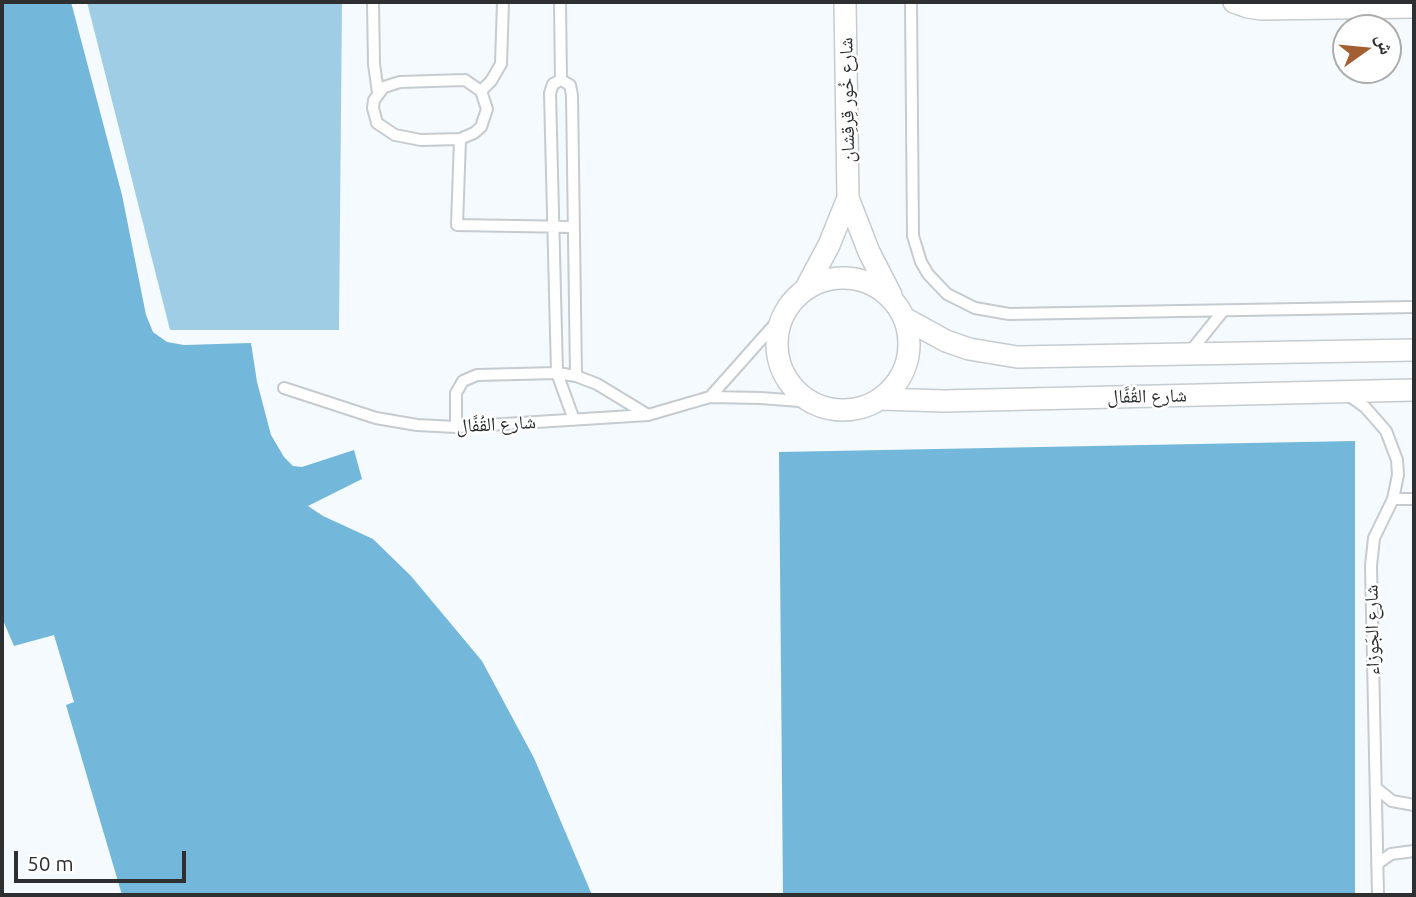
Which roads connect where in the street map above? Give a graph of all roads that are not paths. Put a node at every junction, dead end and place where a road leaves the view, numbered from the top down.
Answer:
1 (373, 2) edge
2 (503, 2) edge
3 (560, 2) edge
4 (845, 2) edge
5 (911, 2) edge
6 (1234, 2) edge
7 (1414, 7) edge
8 (561, 80) junction
9 (481, 91) junction
10 (378, 93) junction
11 (460, 139) junction
12 (848, 198) junction
13 (554, 226) junction
14 (574, 227) junction
15 (805, 289) junction
16 (1414, 307) edge
17 (900, 311) junction
18 (1223, 311) junction
19 (783, 315) junction
20 (1414, 350) edge
21 (1189, 354) junction
22 (557, 373) junction
23 (576, 376) junction
24 (284, 388) dead end
25 (1414, 390) edge
26 (1343, 391) junction
27 (710, 397) junction
28 (881, 399) junction
29 (812, 402) junction
30 (648, 415) junction
31 (574, 420) junction
32 (456, 427) junction
33 (1393, 499) junction
34 (1414, 499) edge
35 (1376, 788) junction
36 (1414, 805) edge
37 (1414, 851) edge
38 (1377, 864) junction
39 (1378, 895) edge

1 - 10 lane
2 - 9 lane
3 - 8 lane
4 - 12 street, شارع خُور قِرقِشان
5 - 18 lane
6 - 7 street
8 - 13 lane
8 - 14 lane
9 - 10 lane
9 - 11 lane
10 - 11 lane
11 - 13 lane
12 - 15 street, شارع خُور قِرقِشان
12 - 17 street, شارع خُور قِرقِشان
13 - 14 lane
13 - 22 lane
14 - 23 lane
15 - 17 street
15 - 19 street
16 - 18 lane
17 - 21 street
17 - 28 street
18 - 21 lane
19 - 27 lane
19 - 29 street
20 - 21 street
22 - 23 lane
22 - 31 lane
22 - 32 lane
23 - 30 lane
24 - 32 lane, شارع القُفَّال
25 - 26 street, شارع القُفَّال
26 - 28 street, شارع القُفَّال
26 - 33 lane, شارع الجَوزاء
27 - 29 lane, شارع القُفَّال
27 - 30 lane, شارع القُفَّال
28 - 29 street
30 - 31 lane, شارع القُفَّال
31 - 32 lane, شارع القُفَّال
33 - 34 lane
33 - 35 lane, شارع الجَوزاء
35 - 36 lane
35 - 38 lane, شارع الجَوزاء
37 - 38 lane
38 - 39 lane, شارع الجَوزاء

